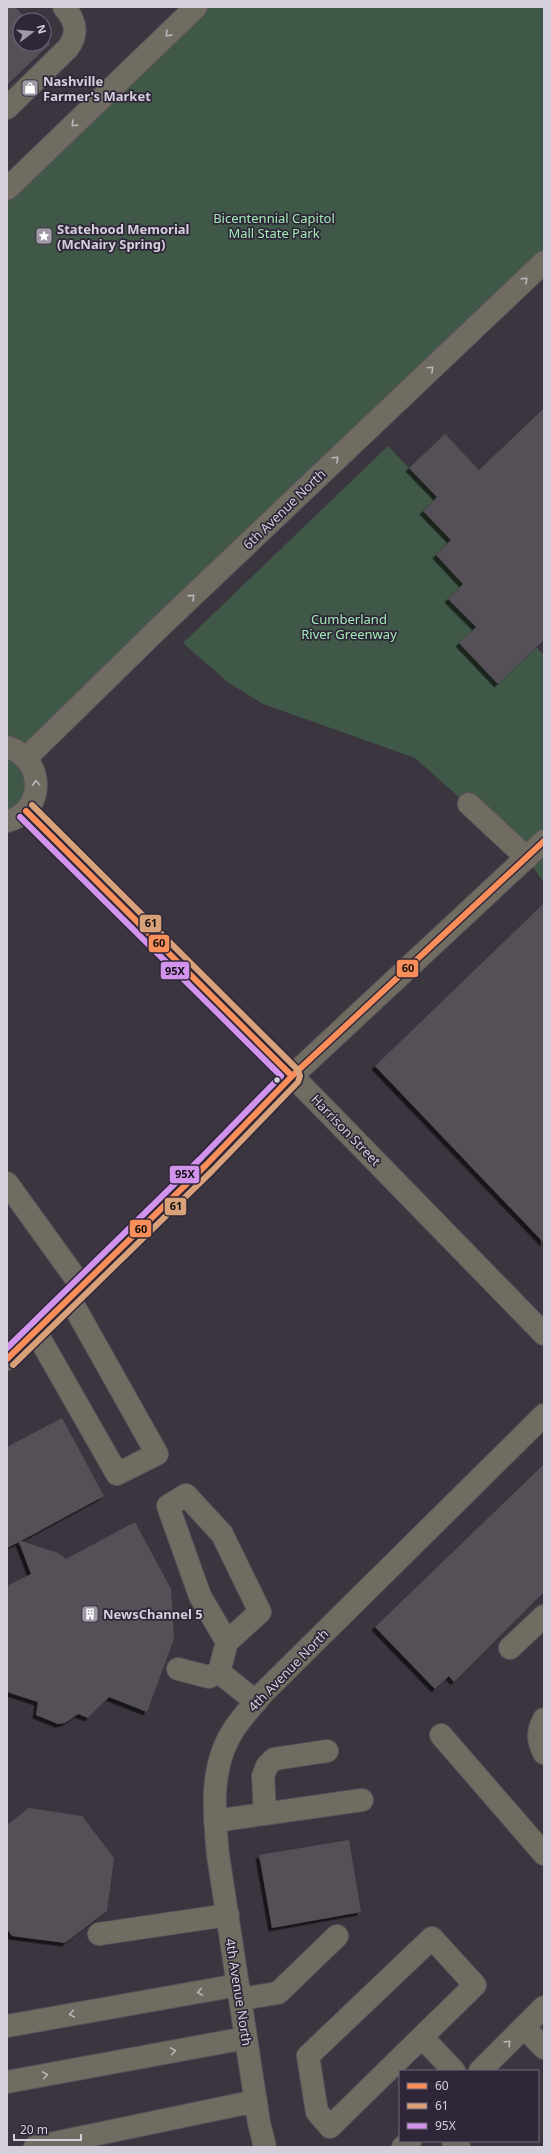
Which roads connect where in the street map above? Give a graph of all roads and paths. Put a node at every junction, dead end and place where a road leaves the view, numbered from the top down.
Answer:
1 (64, 7) edge
2 (196, 7) edge
3 (7, 108) edge
4 (7, 189) edge
5 (544, 262) edge
6 (7, 748) edge
7 (26, 758) junction
8 (469, 804) dead end
9 (16, 816) edge
10 (544, 841) edge
11 (527, 858) junction
12 (292, 1076) junction
13 (7, 1183) edge
14 (76, 1293) junction
15 (36, 1332) junction
16 (544, 1334) edge
17 (7, 1359) edge
18 (544, 1415) edge
19 (544, 1616) edge
20 (227, 1642) junction
21 (510, 1648) dead end
22 (178, 1670) dead end
23 (219, 1672) junction
24 (256, 1702) junction
25 (544, 1719) edge
26 (442, 1735) dead end
27 (328, 1751) dead end
28 (544, 1753) edge
29 (362, 1800) dead end
30 (265, 1813) junction
31 (215, 1820) junction
32 (544, 1854) edge
33 (228, 1915) junction
34 (99, 1934) dead end
35 (337, 1936) dead end
36 (239, 1992) junction
37 (544, 2007) edge
38 (7, 2026) edge
39 (524, 2027) junction
40 (422, 2036) junction
41 (246, 2038) junction
42 (544, 2048) edge
43 (453, 2070) edge
44 (481, 2070) edge
45 (7, 2082) edge
46 (256, 2102) junction
47 (259, 2123) junction
48 (35, 2147) edge
49 (261, 2147) edge
50 (265, 2147) edge

1 - 3 street
2 -> 4 street
7 -> 5 street, 6th Avenue North
6 - 7 street
9 -> 7 street
8 - 11 street
9 - 12 street, Harrison Street
10 - 11 street
11 - 12 street
12 - 14 street
12 - 16 street, Harrison Street
13 - 14 street
14 - 15 street
14 - 15 street
15 - 17 street
18 - 24 street, 4th Avenue North
19 - 21 street
20 - 20 street
20 - 23 street
22 - 23 street
23 - 24 street
24 - 31 street, 4th Avenue North
25 - 28 street
26 - 32 street
27 - 30 street
29 - 30 street
30 - 31 street
31 - 33 street, 4th Avenue North
33 - 34 street
33 - 36 street, 4th Avenue North
35 - 36 street
36 -> 38 street
36 - 41 street, 4th Avenue North
37 - 39 street
39 - 42 street
44 -> 39 street
40 - 40 street
40 - 43 street
45 -> 41 street
41 - 46 street, 4th Avenue North
46 - 47 street, 4th Avenue North
46 - 48 street
47 - 49 street
47 - 50 street, 4th Avenue North

